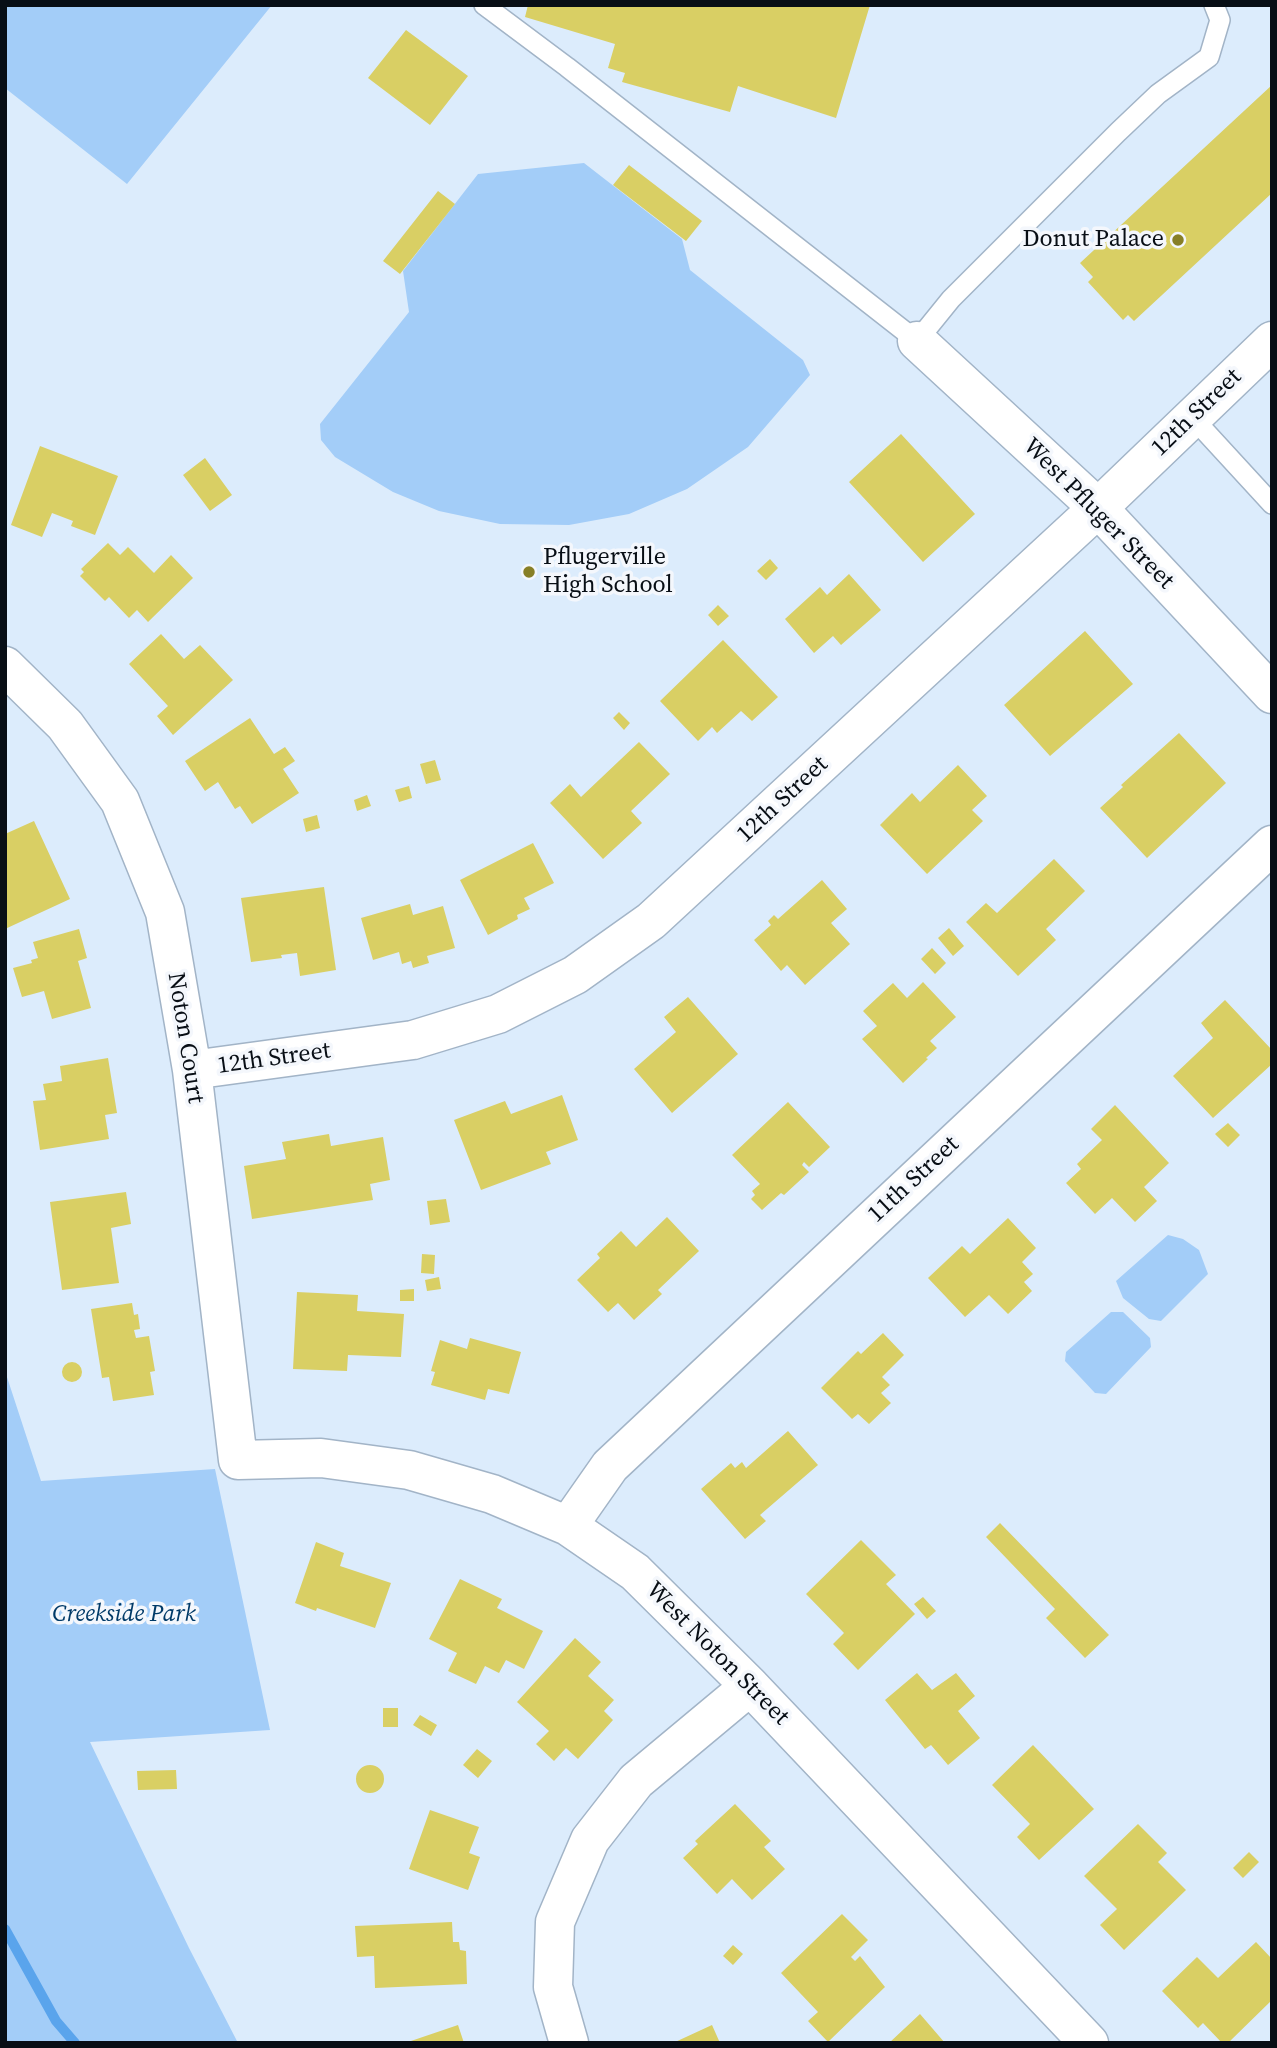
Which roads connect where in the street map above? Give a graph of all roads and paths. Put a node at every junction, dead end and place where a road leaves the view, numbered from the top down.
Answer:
1 (484, 5) edge
2 (1214, 5) edge
3 (505, 12) edge
4 (917, 341) junction
5 (1272, 341) edge
6 (1192, 417) junction
7 (1272, 504) edge
8 (1098, 508) junction
9 (5, 666) edge
10 (1272, 694) edge
11 (1272, 845) edge
12 (192, 1070) junction
13 (238, 1460) joint
14 (568, 1526) junction
15 (750, 1686) junction
16 (569, 2043) edge
17 (1089, 2043) edge

1 - 3 lane
2 - 4 lane
3 - 4 lane
4 - 8 street, West Pfluger Street
5 - 6 street, 12th Street
6 - 7 lane
6 - 8 street, 12th Street
8 - 10 street, West Pfluger Street
8 - 12 street, 12th Street
9 - 12 street, Noton Court
11 - 14 street, 11th Street
12 - 13 street, Noton Court
13 - 14 street, West Noton Street
14 - 15 street, West Noton Street
15 - 16 street
15 - 17 street, West Noton Street

